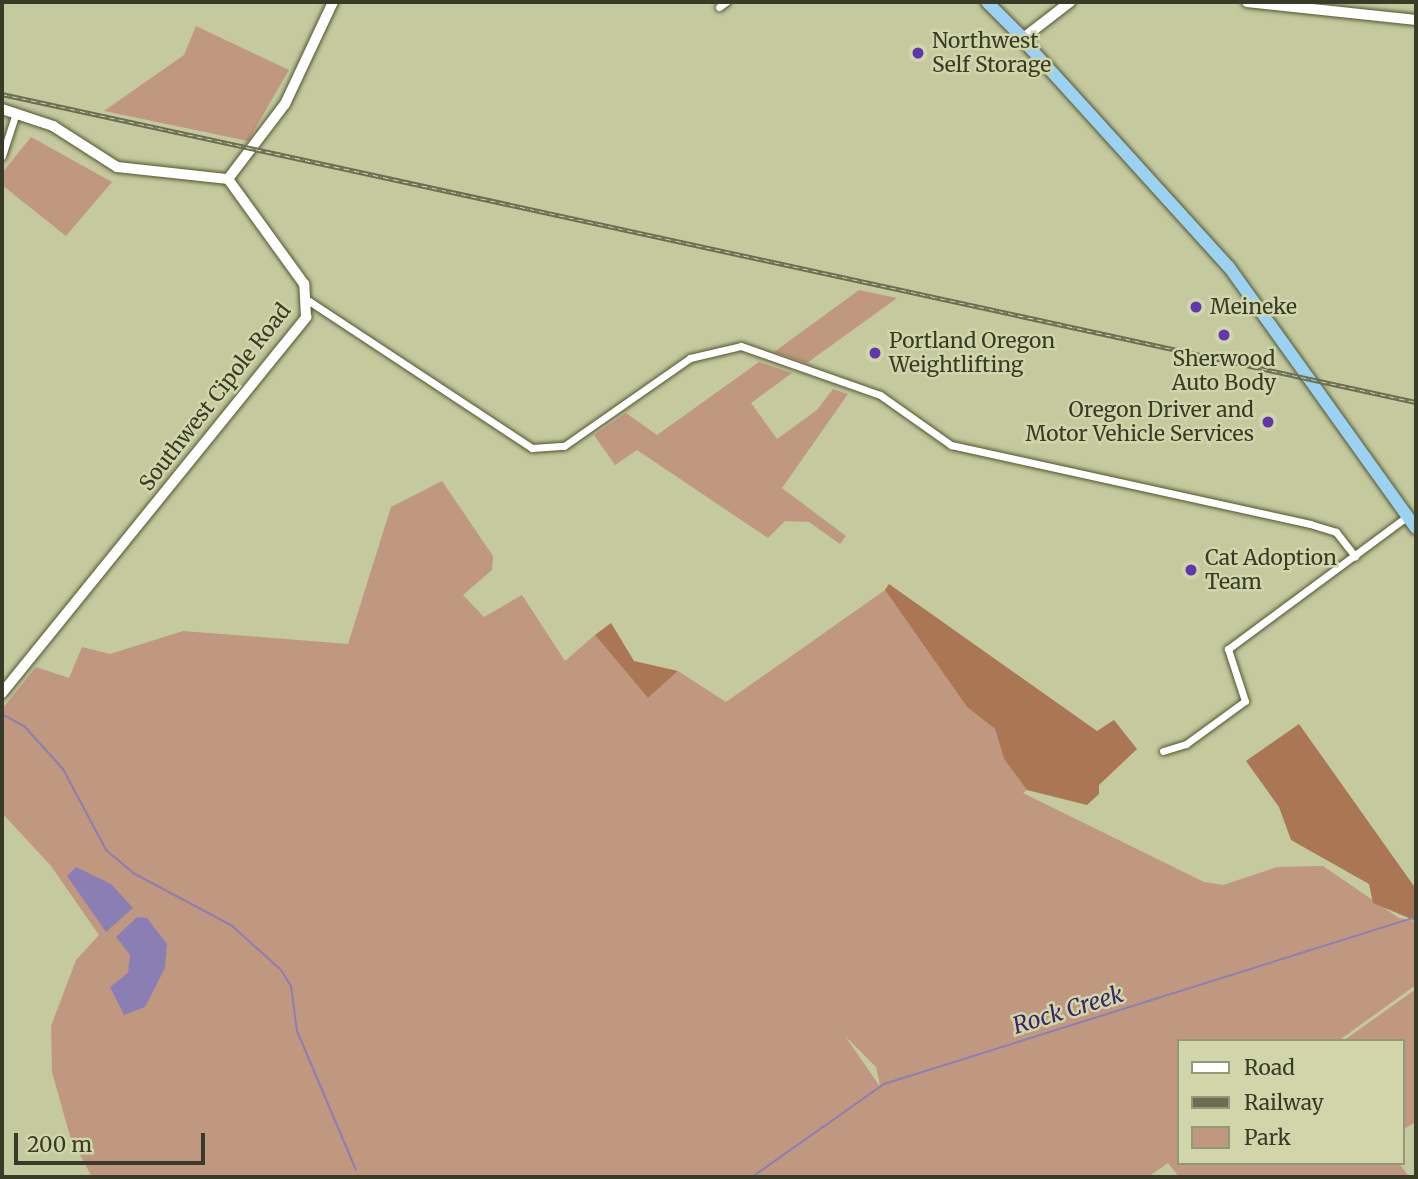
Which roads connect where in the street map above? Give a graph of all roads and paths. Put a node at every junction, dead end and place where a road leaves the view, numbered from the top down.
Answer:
1 (333, 2) edge
2 (726, 2) edge
3 (987, 2) edge
4 (1070, 2) edge
5 (1247, 2) edge
6 (719, 7) dead end
7 (1416, 20) edge
8 (1022, 39) junction
9 (2, 109) edge
10 (16, 113) junction
11 (2, 156) edge
12 (228, 179) junction
13 (309, 301) junction
14 (1408, 516) junction
15 (1416, 528) edge
16 (1355, 556) junction
17 (2, 693) edge
18 (1163, 751) dead end

1 - 12 street
2 - 6 street
3 - 8 highway
4 - 8 street
5 - 7 street
8 - 14 highway
9 - 10 street
10 - 11 street
10 - 12 street
12 - 13 street, Southwest Cipole Road
13 - 16 street
13 - 17 street, Southwest Cipole Road
14 - 15 highway
14 - 16 street
16 - 18 street

